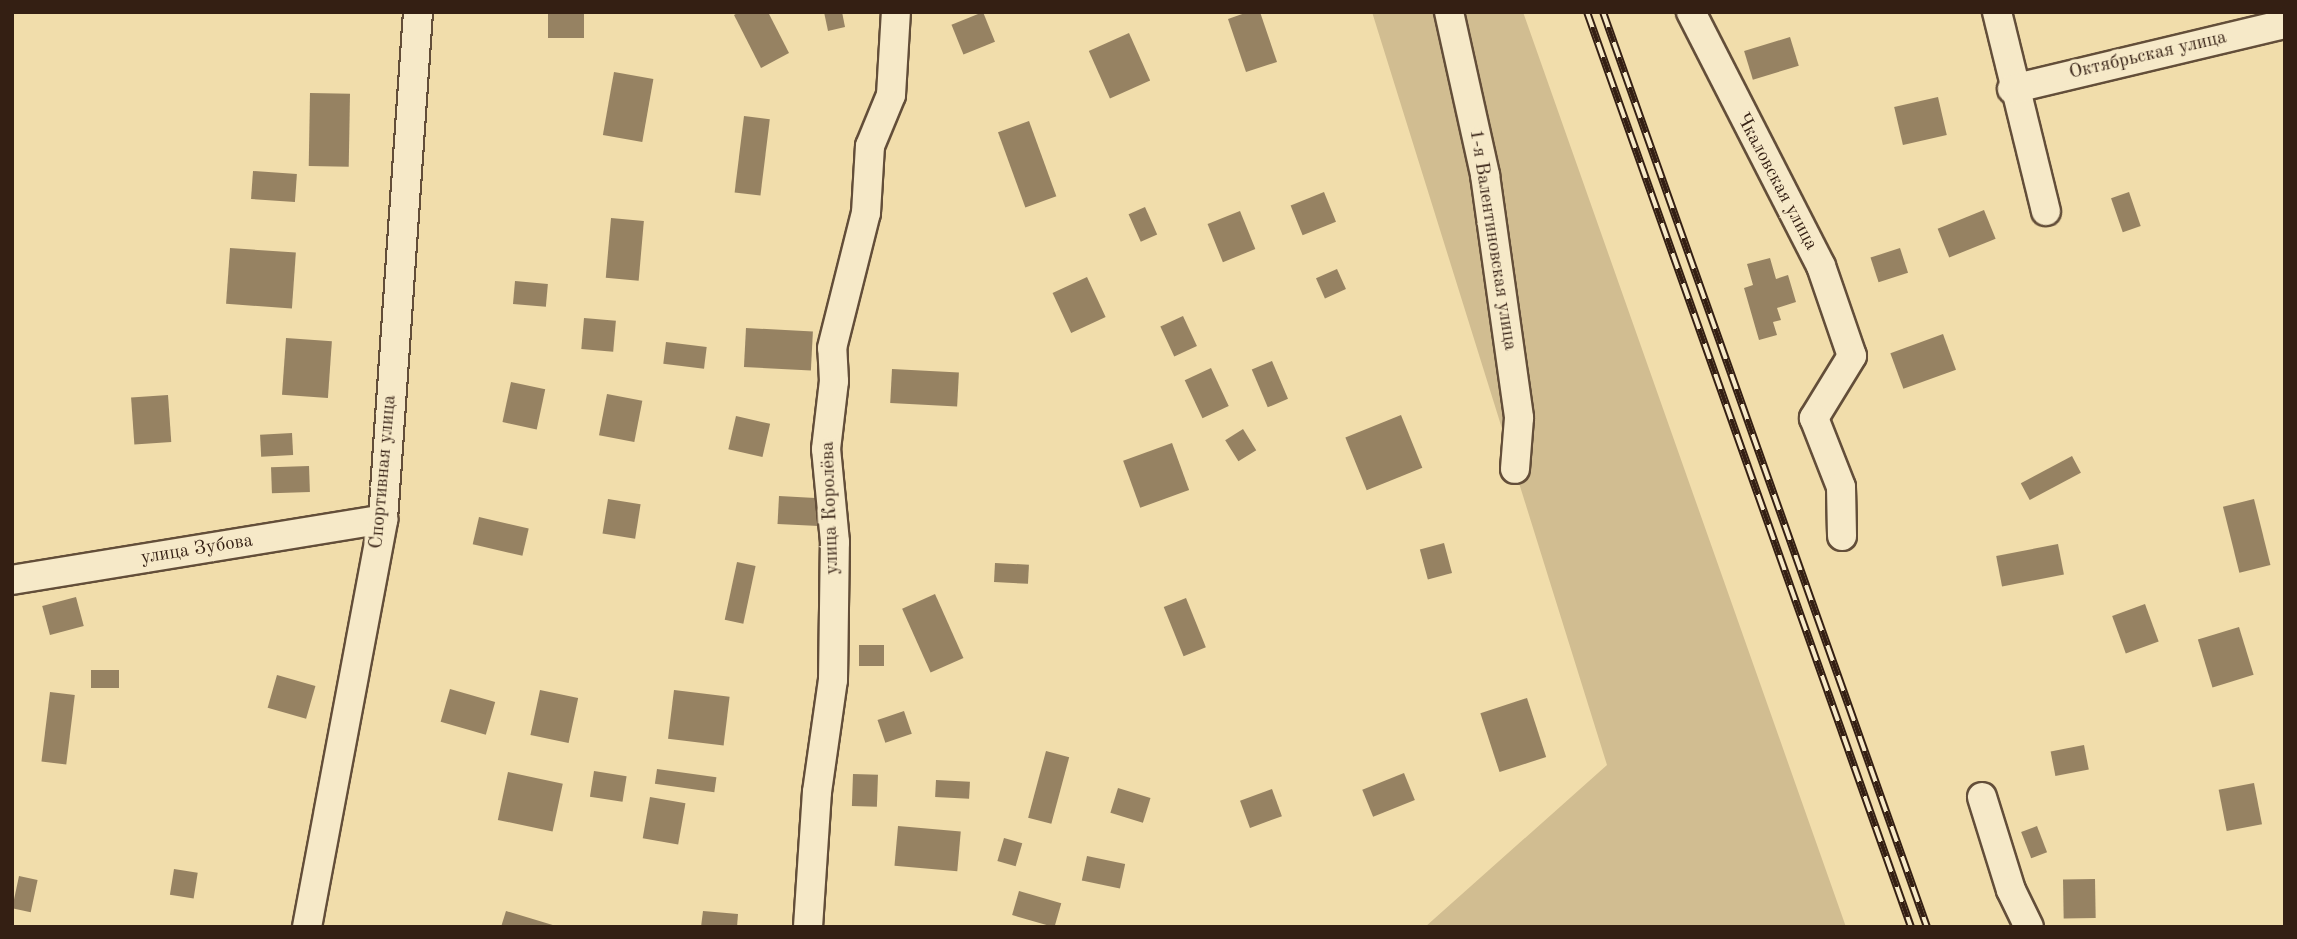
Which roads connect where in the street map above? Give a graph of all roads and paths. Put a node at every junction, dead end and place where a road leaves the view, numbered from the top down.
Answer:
1 (418, 12) edge
2 (897, 12) edge
3 (1450, 12) edge
4 (1691, 12) edge
5 (1997, 12) edge
6 (2285, 24) edge
7 (2012, 89) junction
8 (2046, 211) dead end
9 (1515, 469) dead end
10 (383, 519) junction
11 (1842, 536) dead end
12 (12, 580) edge
13 (1982, 797) dead end
14 (307, 927) edge
15 (808, 927) edge
16 (2029, 927) edge

1 - 10 street, Спортивная улица
2 - 15 street, улица Королёва
3 - 9 street, 1-я Валентиновская улица
4 - 11 street, Чкаловская улица
5 - 7 street
6 - 7 street, Октябрьская улица
7 - 8 street
10 - 12 street, улица Зубова
10 - 14 street, Спортивная улица
13 - 16 street

